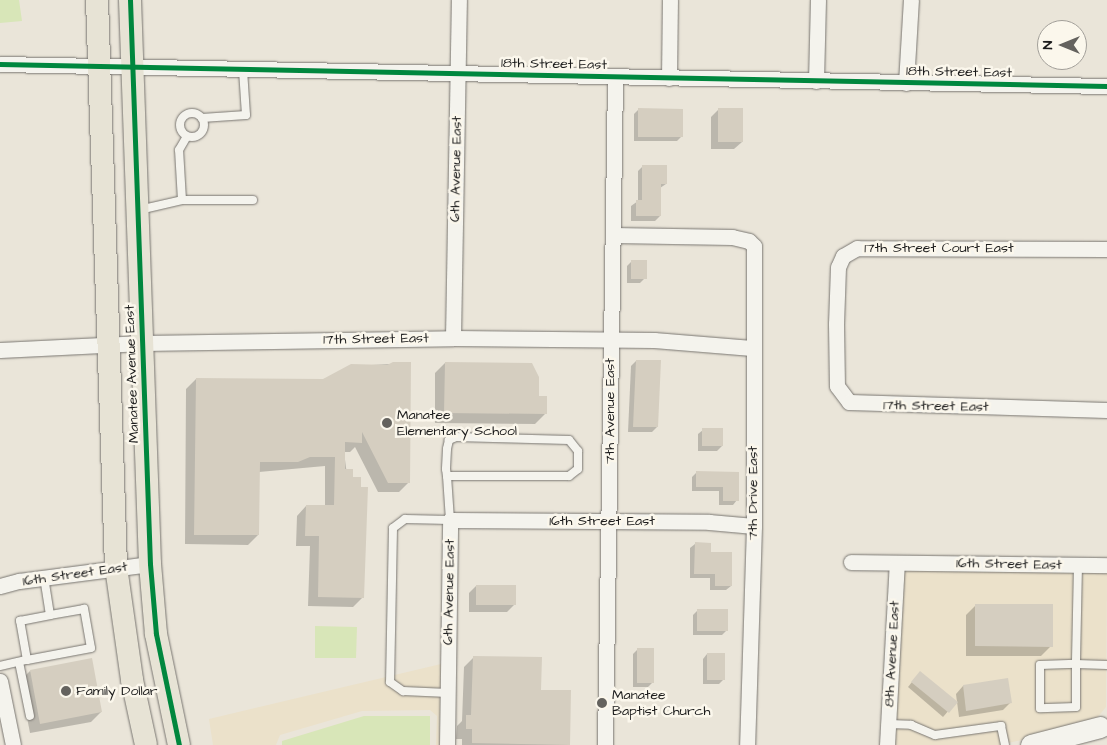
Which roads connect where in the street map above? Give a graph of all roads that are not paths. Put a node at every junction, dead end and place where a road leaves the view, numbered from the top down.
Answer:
1 (97, 0) edge
2 (130, 0) edge
3 (459, 0) edge
4 (670, 0) edge
5 (818, 0) edge
6 (912, 0) edge
7 (0, 64) edge
8 (99, 66) junction
9 (132, 68) junction
10 (243, 70) junction
11 (458, 74) junction
12 (615, 77) junction
13 (669, 78) junction
14 (816, 81) junction
15 (906, 83) junction
16 (1107, 86) edge
17 (202, 118) junction
18 (187, 136) junction
19 (182, 200) junction
20 (253, 200) dead end
21 (137, 210) junction
22 (613, 235) junction
23 (1107, 249) edge
24 (836, 324) joint
25 (453, 338) junction
26 (611, 341) junction
27 (143, 343) junction
28 (109, 345) junction
29 (752, 348) junction
30 (0, 350) edge
31 (1107, 410) edge
32 (447, 476) junction
33 (450, 520) junction
34 (610, 521) junction
35 (754, 526) junction
36 (851, 562) dead end
37 (897, 563) junction
38 (150, 564) junction
39 (1078, 565) junction
40 (1107, 565) edge
41 (116, 567) junction
42 (44, 577) junction
43 (0, 586) edge
44 (50, 616) junction
45 (23, 661) junction
46 (1076, 664) junction
47 (1107, 665) edge
48 (0, 666) edge
49 (0, 681) edge
50 (448, 693) junction
51 (30, 716) dead end
52 (888, 724) junction
53 (1103, 729) edge
54 (935, 735) junction
55 (13, 745) edge
56 (146, 745) edge
57 (179, 745) edge
58 (447, 745) edge
59 (605, 745) edge
60 (747, 745) edge
61 (887, 745) edge
62 (936, 745) edge
63 (1005, 745) edge
64 (1031, 745) edge

1 - 8 main road, Manatee Avenue East
2 - 9 main road, Manatee Avenue East
3 - 11 street, 6th Avenue East
4 - 13 street
5 - 14 street
6 - 15 street
7 - 8 street, 18th Street East
8 - 9 street, 18th Street East
8 - 28 main road, Manatee Avenue East
9 - 10 street, 18th Street East
9 - 21 main road, Manatee Avenue East
10 - 11 street, 18th Street East
10 - 17 lane
11 - 12 street, 18th Street East
11 - 25 street, 6th Avenue East
12 - 13 street, 18th Street East
12 - 22 street, 7th Avenue East
13 - 14 street, 18th Street East
14 - 15 street, 18th Street East
15 - 16 street, 18th Street East
17 - 18 lane
17 - 18 lane
18 - 19 lane
19 - 20 lane
19 - 21 lane
21 - 27 main road, Manatee Avenue East
22 - 26 street, 7th Avenue East
22 - 29 street, 7th Drive East
23 - 24 street, 17th Street Court East
24 - 31 street, 17th Street East
25 - 26 street, 17th Street East
25 - 27 street, 17th Street East
26 - 29 street, 17th Street East
26 - 34 street, 7th Avenue East
27 - 28 street, 17th Street East
27 - 38 main road, Manatee Avenue East
28 - 30 street, 17th Street East
28 - 41 main road, Manatee Avenue East
29 - 35 street, 7th Drive East
32 - 32 lane, 6th Avenue East
32 - 33 lane, 6th Avenue East
33 - 34 street, 16th Street East
33 - 50 street, 6th Avenue East
33 - 50 lane
34 - 35 street, 16th Street East
34 - 59 street, 7th Avenue East
35 - 60 street, 7th Drive East
36 - 37 street, 16th Street East
37 - 39 street, 16th Street East
37 - 52 street, 8th Avenue East
38 - 41 street, 16th Street East
38 - 57 main road, Manatee Avenue East
39 - 40 street, 16th Street East
39 - 46 lane
41 - 42 street, 16th Street East
41 - 56 main road, Manatee Avenue East
42 - 43 street, 16th Street East
42 - 44 lane
44 - 45 lane
44 - 45 lane
45 - 48 lane
45 - 51 lane
46 - 46 lane
46 - 47 lane
49 - 55 street
50 - 58 street, 6th Avenue East
52 - 54 lane
52 - 61 street, 8th Avenue East
53 - 64 main road
54 - 62 lane
54 - 63 lane

